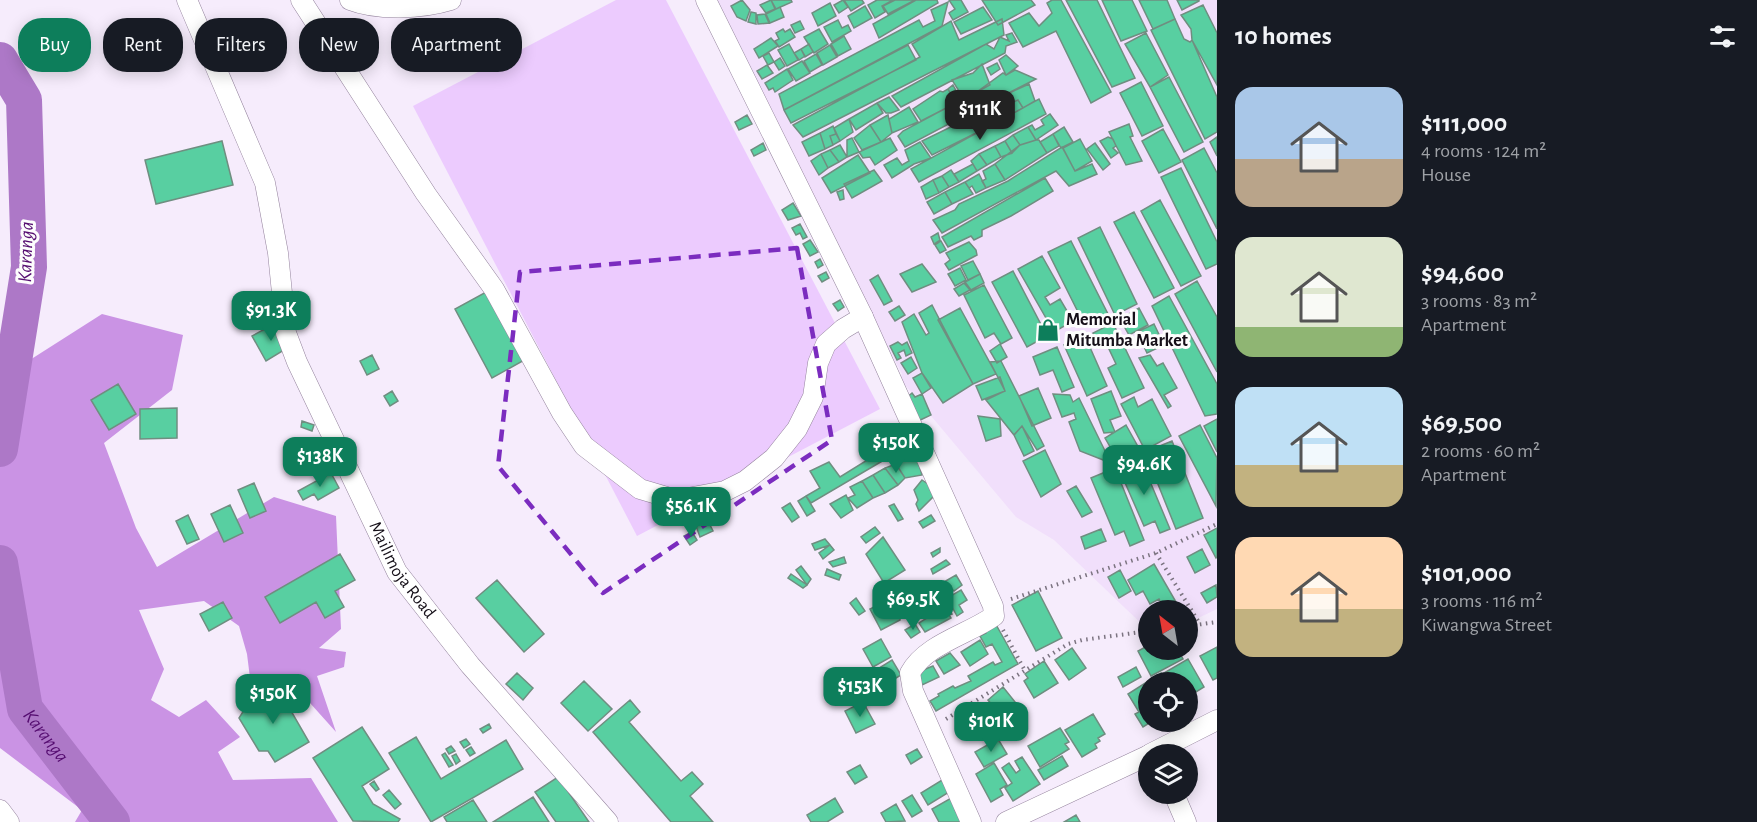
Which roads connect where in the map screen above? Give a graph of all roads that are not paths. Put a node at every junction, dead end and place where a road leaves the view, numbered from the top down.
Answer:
1 (187, 0) edge
2 (301, 0) edge
3 (350, 0) edge
4 (451, 0) edge
5 (706, 0) edge
6 (863, 317) junction
7 (1217, 720) edge
8 (1172, 744) edge
9 (1138, 761) edge
10 (1178, 804) edge
11 (0, 810) edge
12 (9, 822) edge
13 (608, 822) edge
14 (971, 822) edge
15 (1006, 822) edge
16 (1186, 822) edge

1 - 13 street, Mailimoja Road
2 - 6 street
3 - 4 street
5 - 6 street
6 - 14 street
7 - 8 street
9 - 15 street
10 - 16 street
11 - 12 street

